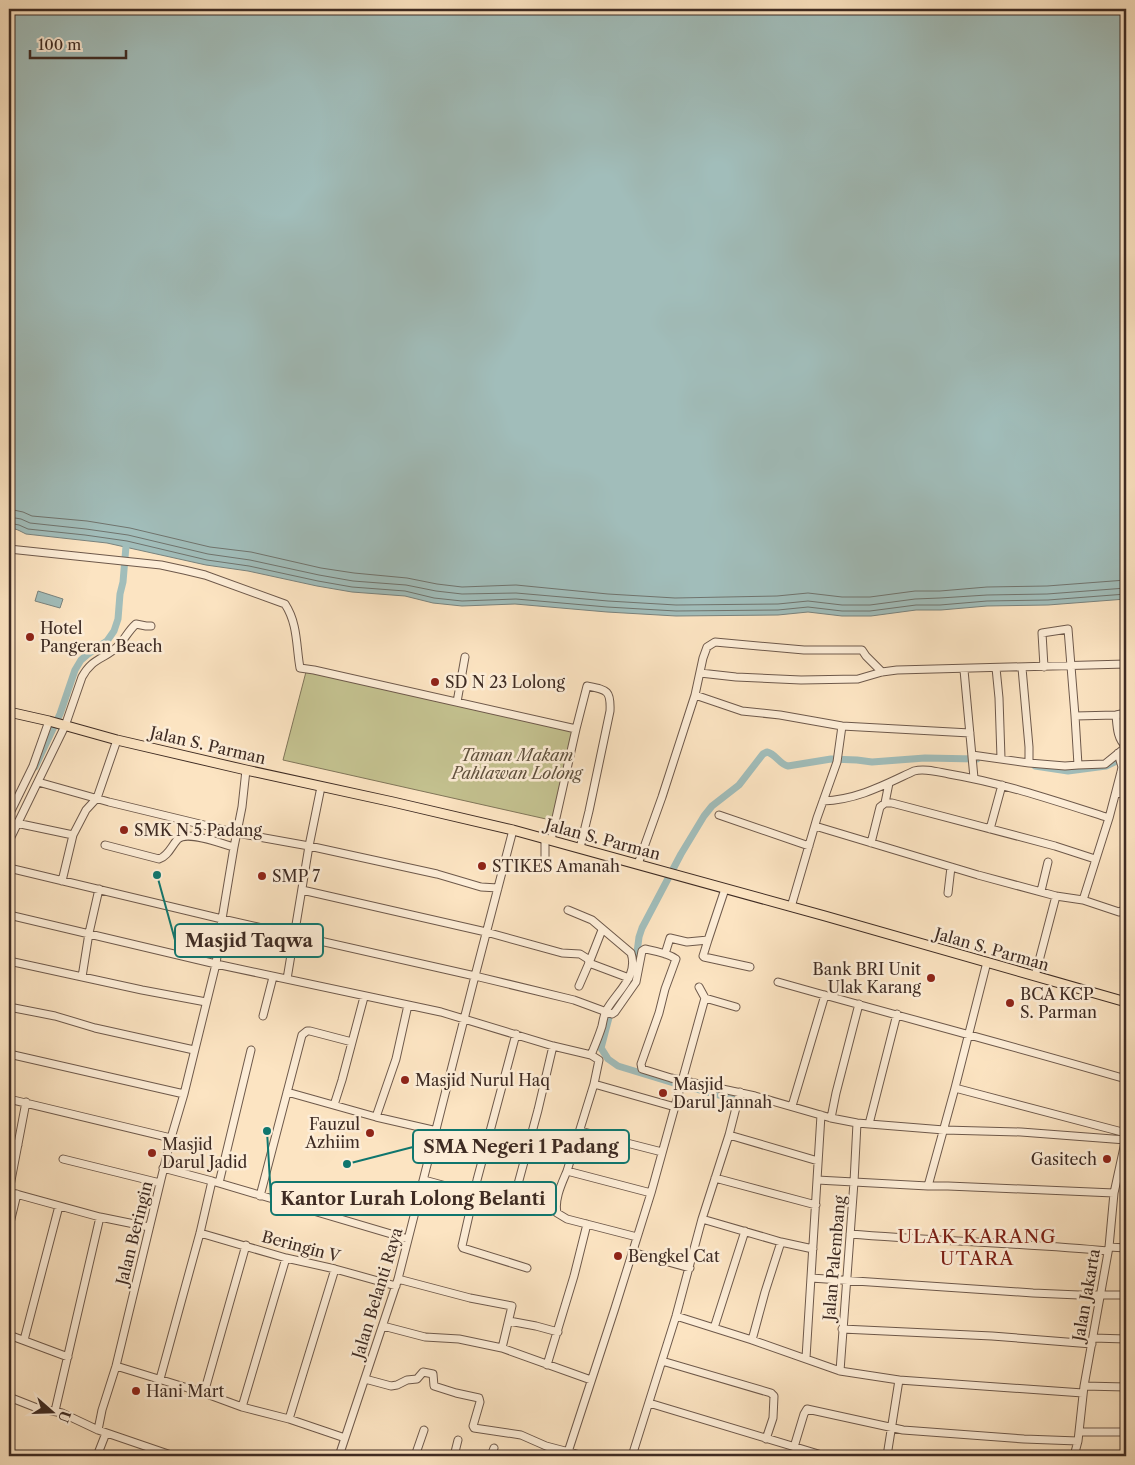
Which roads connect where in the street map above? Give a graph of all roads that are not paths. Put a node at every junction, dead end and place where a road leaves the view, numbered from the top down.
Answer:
1 (9, 549) edge
2 (151, 626) dead end
3 (466, 657) dead end
4 (1126, 664) edge
5 (1071, 666) junction
6 (1044, 667) junction
7 (996, 668) junction
8 (1022, 668) junction
9 (964, 670) junction
10 (882, 672) junction
11 (700, 673) junction
12 (695, 695) junction
13 (457, 702) junction
14 (9, 712) edge
15 (1126, 713) edge
16 (1116, 715) junction
17 (1075, 716) junction
18 (57, 723) junction
19 (842, 726) junction
20 (576, 729) junction
21 (970, 733) junction
22 (117, 740) junction
23 (1126, 746) edge
24 (1118, 754) junction
25 (972, 756) junction
26 (1001, 758) junction
27 (1029, 763) junction
28 (1078, 765) junction
29 (1123, 765) edge
30 (246, 770) junction
31 (974, 778) junction
32 (38, 782) junction
33 (889, 783) junction
34 (1002, 786) junction
35 (321, 787) junction
36 (1116, 792) junction
37 (1126, 795) edge
38 (97, 798) junction
39 (823, 801) junction
40 (885, 803) junction
41 (9, 814) edge
42 (719, 815) dead end
43 (1109, 818) junction
44 (16, 823) junction
45 (815, 826) junction
46 (990, 829) junction
47 (513, 830) junction
48 (237, 833) junction
49 (73, 835) junction
50 (548, 839) junction
51 (9, 841) edge
52 (871, 843) junction
53 (104, 845) dead end
54 (309, 846) junction
55 (809, 846) junction
56 (234, 847) junction
57 (580, 848) junction
58 (545, 857) dead end
59 (1095, 859) junction
60 (1048, 862) dead end
61 (638, 864) junction
62 (951, 867) junction
63 (9, 868) edge
64 (62, 881) junction
65 (498, 888) junction
66 (99, 889) junction
67 (724, 889) junction
68 (302, 890) junction
69 (1041, 891) junction
70 (948, 893) dead end
71 (1056, 896) junction
72 (1083, 900) junction
73 (790, 907) junction
74 (1126, 909) edge
75 (568, 910) dead end
76 (9, 915) edge
77 (222, 919) junction
78 (602, 930) junction
79 (486, 932) junction
80 (89, 933) junction
81 (295, 935) junction
82 (708, 940) junction
83 (665, 954) junction
84 (9, 960) edge
85 (987, 962) junction
86 (589, 963) junction
87 (216, 964) junction
88 (750, 967) dead end
89 (475, 976) junction
90 (1035, 976) junction
91 (82, 977) junction
92 (273, 977) junction
93 (629, 978) junction
94 (287, 979) junction
95 (778, 982) dead end
96 (579, 986) dead end
97 (698, 987) dead end
98 (825, 995) junction
99 (364, 997) junction
100 (705, 998) junction
101 (206, 1002) junction
102 (1126, 1002) edge
103 (859, 1004) junction
104 (408, 1005) junction
105 (9, 1006) edge
106 (736, 1007) dead end
107 (608, 1012) junction
108 (897, 1014) junction
109 (263, 1016) dead end
110 (465, 1019) junction
111 (516, 1034) junction
112 (968, 1035) junction
113 (352, 1042) junction
114 (553, 1046) junction
115 (194, 1050) junction
116 (251, 1050) dead end
117 (9, 1054) edge
118 (591, 1055) junction
119 (1126, 1079) edge
120 (682, 1081) junction
121 (594, 1084) junction
122 (955, 1088) junction
123 (287, 1092) junction
124 (740, 1092) junction
125 (184, 1094) junction
126 (9, 1099) edge
127 (26, 1102) junction
128 (334, 1105) junction
129 (792, 1106) junction
130 (675, 1107) junction
131 (822, 1115) junction
132 (376, 1116) junction
133 (831, 1118) junction
134 (857, 1123) junction
135 (869, 1124) junction
136 (944, 1130) junction
137 (436, 1131) junction
138 (580, 1131) junction
139 (1126, 1133) edge
140 (729, 1135) junction
141 (171, 1138) junction
142 (1126, 1139) edge
143 (9, 1143) edge
144 (18, 1144) junction
145 (662, 1152) junction
146 (62, 1159) dead end
147 (818, 1161) junction
148 (164, 1168) junction
149 (567, 1171) junction
150 (715, 1178) junction
151 (424, 1180) junction
152 (817, 1180) junction
153 (215, 1182) junction
154 (854, 1182) junction
155 (160, 1183) junction
156 (928, 1186) junction
157 (9, 1192) edge
158 (651, 1193) junction
159 (1114, 1193) junction
160 (17, 1194) junction
161 (475, 1194) junction
162 (260, 1196) junction
163 (816, 1205) junction
164 (59, 1206) junction
165 (100, 1217) junction
166 (702, 1219) junction
167 (588, 1224) junction
168 (9, 1227) edge
169 (149, 1228) junction
170 (745, 1231) junction
171 (200, 1233) junction
172 (850, 1234) junction
173 (637, 1237) junction
174 (408, 1239) junction
175 (781, 1242) junction
176 (246, 1246) junction
177 (1126, 1248) edge
178 (813, 1249) junction
179 (1108, 1249) junction
180 (632, 1252) junction
181 (286, 1258) junction
182 (527, 1268) dead end
183 (690, 1268) junction
184 (335, 1269) junction
185 (811, 1278) junction
186 (847, 1280) junction
187 (397, 1283) junction
188 (1100, 1294) junction
189 (1126, 1295) edge
190 (676, 1316) junction
191 (509, 1321) junction
192 (383, 1326) junction
193 (714, 1328) junction
194 (842, 1329) junction
195 (558, 1332) junction
196 (9, 1335) edge
197 (1126, 1339) edge
198 (24, 1340) junction
199 (752, 1340) junction
200 (1092, 1341) junction
201 (502, 1348) junction
202 (68, 1357) junction
203 (806, 1358) junction
204 (662, 1361) junction
205 (547, 1365) junction
206 (116, 1366) junction
207 (840, 1371) junction
208 (160, 1379) junction
209 (365, 1379) junction
210 (591, 1380) junction
211 (899, 1380) junction
212 (1126, 1388) edge
213 (1084, 1390) junction
214 (204, 1393) junction
215 (9, 1397) edge
216 (649, 1404) junction
217 (242, 1406) junction
218 (55, 1411) junction
219 (289, 1419) junction
220 (892, 1429) junction
221 (424, 1430) dead end
222 (102, 1431) junction
223 (1079, 1432) junction
224 (1126, 1432) edge
225 (346, 1438) junction
226 (766, 1439) junction
227 (458, 1440) dead end
228 (1078, 1441) junction
229 (794, 1447) junction
230 (494, 1448) dead end
231 (568, 1452) junction
232 (162, 1454) edge
233 (97, 1456) edge
234 (174, 1456) edge
235 (339, 1456) edge
236 (415, 1456) edge
237 (454, 1456) edge
238 (491, 1456) edge
239 (584, 1456) edge
240 (632, 1456) edge
241 (825, 1456) edge
242 (887, 1456) edge
243 (1074, 1456) edge

1 - 13 street
2 - 18 street
3 - 13 street
4 - 5 street
5 - 6 street
5 - 6 street
5 - 17 street
6 - 8 street
7 - 8 street
7 - 9 street
7 - 26 street
8 - 27 street
9 - 10 street
9 - 21 street
10 - 11 street
10 - 11 street
11 - 12 street
12 - 19 street
12 - 61 street
13 - 20 street
14 - 18 main road, Jalan S. Parman
15 - 16 street
16 - 17 street
16 - 23 street
17 - 28 street
18 - 22 main road, Jalan S. Parman
18 - 32 street
18 - 41 street
19 - 21 street
19 - 39 street
20 - 50 street
20 - 57 street
21 - 25 street
22 - 30 main road, Jalan S. Parman
22 - 38 street
23 - 24 street
24 - 28 street
24 - 29 street
25 - 26 street
25 - 31 street
26 - 27 street
27 - 28 street
29 - 36 street
30 - 35 main road, Jalan S. Parman
30 - 48 street, Jalan Beringin
31 - 33 street
31 - 34 street
32 - 38 street
32 - 44 street
33 - 39 street
33 - 40 street
34 - 43 street
34 - 46 street
35 - 47 main road, Jalan S. Parman
35 - 54 street
36 - 37 street
36 - 43 street
38 - 48 street
38 - 49 street
39 - 45 street
40 - 46 street
40 - 52 street
42 - 55 street
43 - 59 street
44 - 49 street
44 - 51 street
45 - 52 street
45 - 55 street
46 - 59 street
47 - 50 main road, Jalan S. Parman
47 - 65 street, Jalan Belanti Raya
48 - 54 street
48 - 56 street, Jalan Beringin
49 - 64 street
50 - 57 main road, Jalan S. Parman
50 - 58 street
52 - 62 street
53 - 56 street
54 - 65 street
54 - 68 street
55 - 73 street
56 - 77 street, Jalan Beringin
57 - 61 main road, Jalan S. Parman
59 - 72 street
60 - 69 street
61 - 67 main road, Jalan S. Parman
62 - 69 street
62 - 70 street
63 - 64 street
64 - 66 street
65 - 79 street, Jalan Belanti Raya
66 - 77 street
66 - 80 street
67 - 73 main road, Jalan S. Parman
67 - 82 street
68 - 79 street
68 - 81 street
69 - 71 street
71 - 72 street
71 - 90 street
72 - 74 street
73 - 85 main road, Jalan S. Parman
75 - 78 street
76 - 80 street
77 - 81 street
77 - 87 street, Jalan Beringin
78 - 86 street
78 - 93 street
79 - 86 street
79 - 89 street, Jalan Belanti Raya
80 - 87 street
80 - 91 street
81 - 89 street
81 - 94 street
82 - 83 street
82 - 88 street
83 - 107 street
83 - 120 street
84 - 91 street
85 - 90 main road, Jalan S. Parman
85 - 112 street
86 - 93 street
86 - 96 street
87 - 92 street
87 - 101 street, Jalan Beringin
89 - 107 street
89 - 110 street, Jalan Belanti Raya
90 - 102 main road, Jalan S. Parman
91 - 101 street
92 - 94 street
92 - 109 street
93 - 107 street
94 - 99 street
95 - 98 street
97 - 100 street
98 - 103 street
98 - 129 street
99 - 104 street
99 - 113 street
100 - 106 street
100 - 120 street
101 - 115 street, Jalan Beringin
103 - 108 street
103 - 133 street
104 - 110 street
104 - 132 street
105 - 115 street
107 - 118 street
108 - 112 street
108 - 135 street
110 - 111 street
110 - 137 street, Jalan Belanti Raya
111 - 114 street
111 - 161 street
112 - 119 street
112 - 122 street
113 - 123 street
113 - 128 street
114 - 118 street
114 - 161 street
115 - 125 street, Jalan Beringin
116 - 153 street
117 - 125 street
118 - 121 street
120 - 124 street
120 - 130 street
121 - 130 street
121 - 138 street
122 - 136 street
122 - 139 street
123 - 128 street
123 - 162 street
124 - 129 street
124 - 140 street
125 - 141 street, Jalan Beringin
126 - 127 street
127 - 141 street
127 - 144 street
128 - 132 street
129 - 131 street
130 - 145 street
131 - 133 street
131 - 147 street
132 - 137 street
133 - 134 street
134 - 135 street
134 - 154 street
135 - 136 street
136 - 142 street
136 - 156 street
137 - 151 street, Jalan Belanti Raya
138 - 145 street
138 - 149 street
140 - 147 street
140 - 150 street
141 - 148 street, Jalan Beringin
142 - 159 street, Jalan Jakarta
143 - 144 street
144 - 157 street
145 - 158 street
146 - 155 street
147 - 152 street
148 - 153 street
148 - 155 street, Jalan Beringin
149 - 158 street
149 - 167 street
150 - 163 street
150 - 166 street
151 - 161 street
151 - 174 street, Jalan Belanti Raya
152 - 154 street
152 - 163 street
153 - 162 street
153 - 171 street
154 - 156 street, Jalan Palembang
154 - 172 street, Jalan Palembang
155 - 169 street, Jalan Beringin
156 - 159 street, Jalan Palembang
157 - 160 street
158 - 173 street
159 - 179 street, Jalan Jakarta
160 - 164 street
160 - 168 street
161 - 182 street
162 - 174 street
163 - 178 street
164 - 165 street
164 - 198 street
165 - 169 street
165 - 202 street
166 - 170 street
166 - 183 street
167 - 173 street
167 - 195 street
169 - 206 street, Jalan Beringin
170 - 175 street
170 - 193 street
171 - 176 street, Beringin V
171 - 208 street
172 - 179 street
172 - 186 street, Jalan Palembang
173 - 180 street
174 - 187 street, Jalan Belanti Raya
175 - 178 street
175 - 199 street
176 - 181 street, Beringin V
176 - 214 street
177 - 179 street
178 - 185 street
179 - 188 street, Jalan Jakarta
180 - 183 street
180 - 210 street
181 - 184 street, Beringin V
181 - 217 street
183 - 190 street
184 - 187 street, Beringin V
184 - 219 street
185 - 186 street
185 - 203 street
186 - 188 street
186 - 194 street, Jalan Palembang
187 - 191 street, Beringin V
187 - 192 street, Jalan Belanti Raya
188 - 189 street
188 - 200 street, Jalan Jakarta
190 - 193 street
190 - 204 street
191 - 195 street
191 - 201 street
192 - 201 street
192 - 209 street, Jalan Belanti Raya
193 - 199 street
194 - 200 street
194 - 207 street, Jalan Palembang
195 - 205 street
196 - 198 street
197 - 200 street
198 - 202 street
199 - 203 street
200 - 213 street, Jalan Jakarta
201 - 205 street
202 - 218 street
203 - 207 street
204 - 216 street
204 - 226 street
205 - 210 street
206 - 208 street
206 - 222 street, Jalan Beringin
207 - 211 street
208 - 214 street
209 - 225 street, Jalan Belanti Raya
209 - 231 street
210 - 231 street
211 - 213 street
211 - 220 street
212 - 213 street
213 - 223 street, Jalan Jakarta
214 - 217 street
215 - 218 street
216 - 226 street
216 - 240 street
217 - 219 street
218 - 222 street
219 - 225 street
220 - 228 street
220 - 229 street
220 - 242 street
221 - 236 street
222 - 232 street
222 - 233 street, Jalan Beringin
223 - 224 street
223 - 228 street, Jalan Jakarta
225 - 235 street, Jalan Belanti Raya
226 - 229 street
227 - 237 street
228 - 243 street, Jalan Jakarta
229 - 241 street
230 - 238 street
231 - 239 street
232 - 234 street

